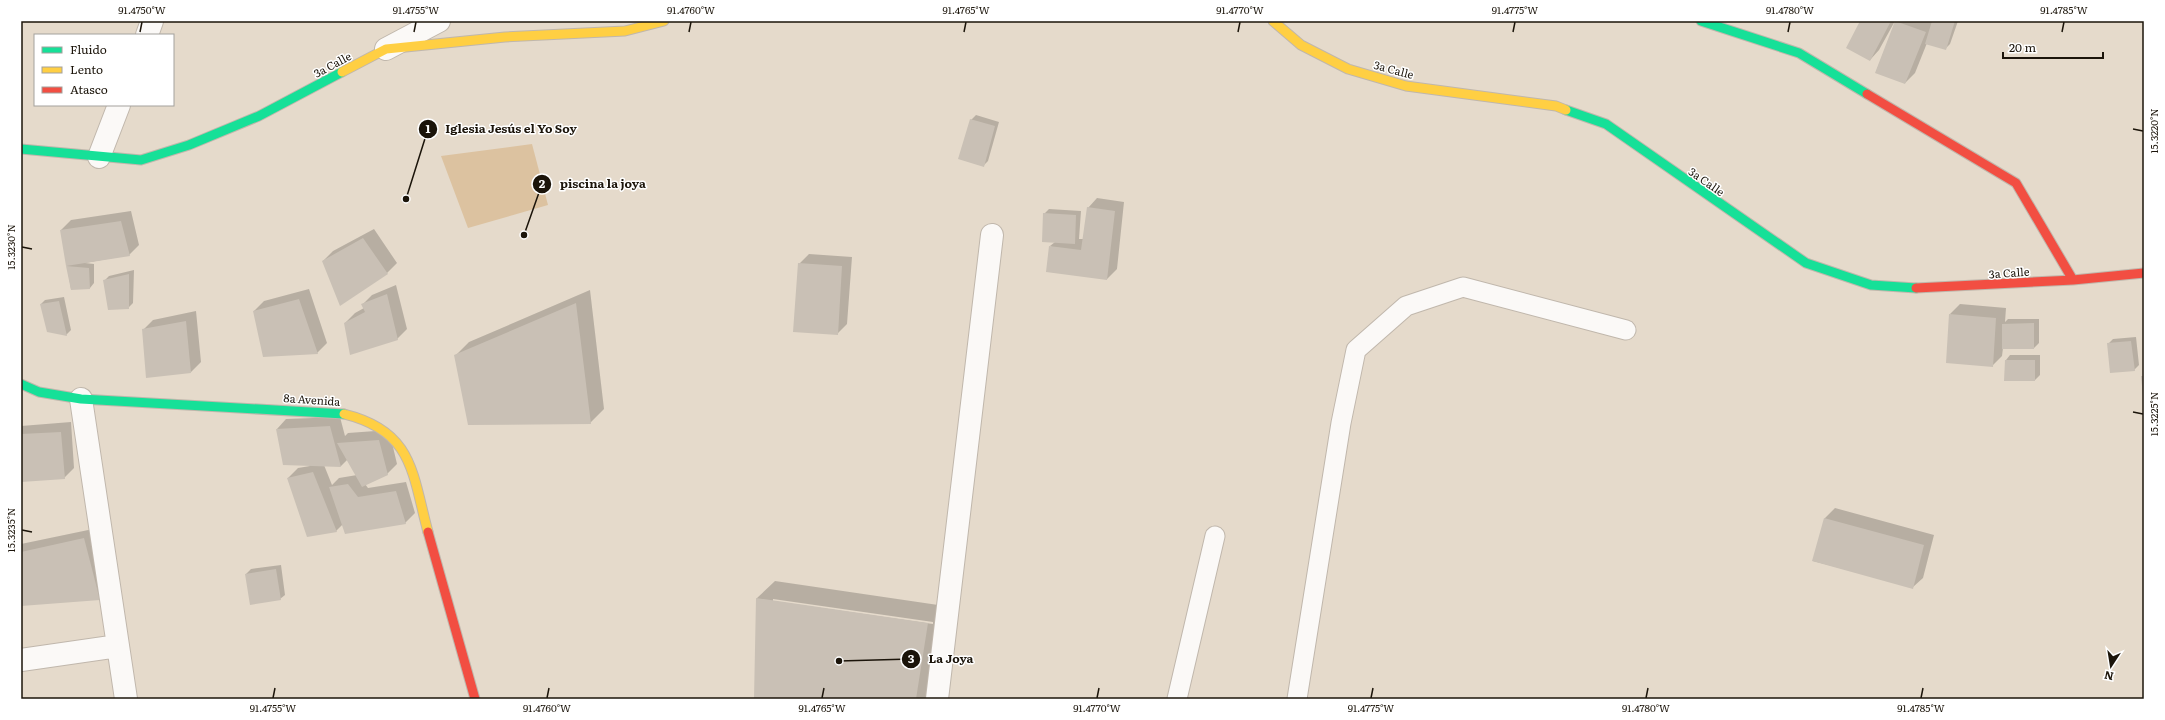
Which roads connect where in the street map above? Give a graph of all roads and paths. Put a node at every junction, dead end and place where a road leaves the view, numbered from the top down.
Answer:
1 (152, 21) edge
2 (439, 21) edge
3 (664, 21) edge
4 (1273, 21) edge
5 (1701, 21) edge
6 (147, 34) edge
7 (386, 49) junction
8 (119, 106) edge
9 (21, 149) edge
10 (99, 157) junction
11 (992, 235) dead end
12 (2144, 273) edge
13 (2073, 280) junction
14 (1626, 330) dead end
15 (21, 384) edge
16 (81, 399) junction
17 (1215, 536) dead end
18 (118, 646) junction
19 (21, 660) edge
20 (126, 699) edge
21 (475, 699) edge
22 (938, 699) edge
23 (1177, 699) edge
24 (1297, 699) edge

1 - 6 street
2 - 7 street
3 - 7 street, 3a Calle
4 - 13 street, 3a Calle
5 - 13 street
7 - 10 street, 3a Calle
8 - 10 street
9 - 10 street, 3a Calle
11 - 22 street
12 - 13 street, 3a Calle
14 - 24 lane
15 - 16 street, 8a Avenida
16 - 18 street
16 - 21 street, 8a Avenida
17 - 23 lane
18 - 19 street
18 - 20 street

